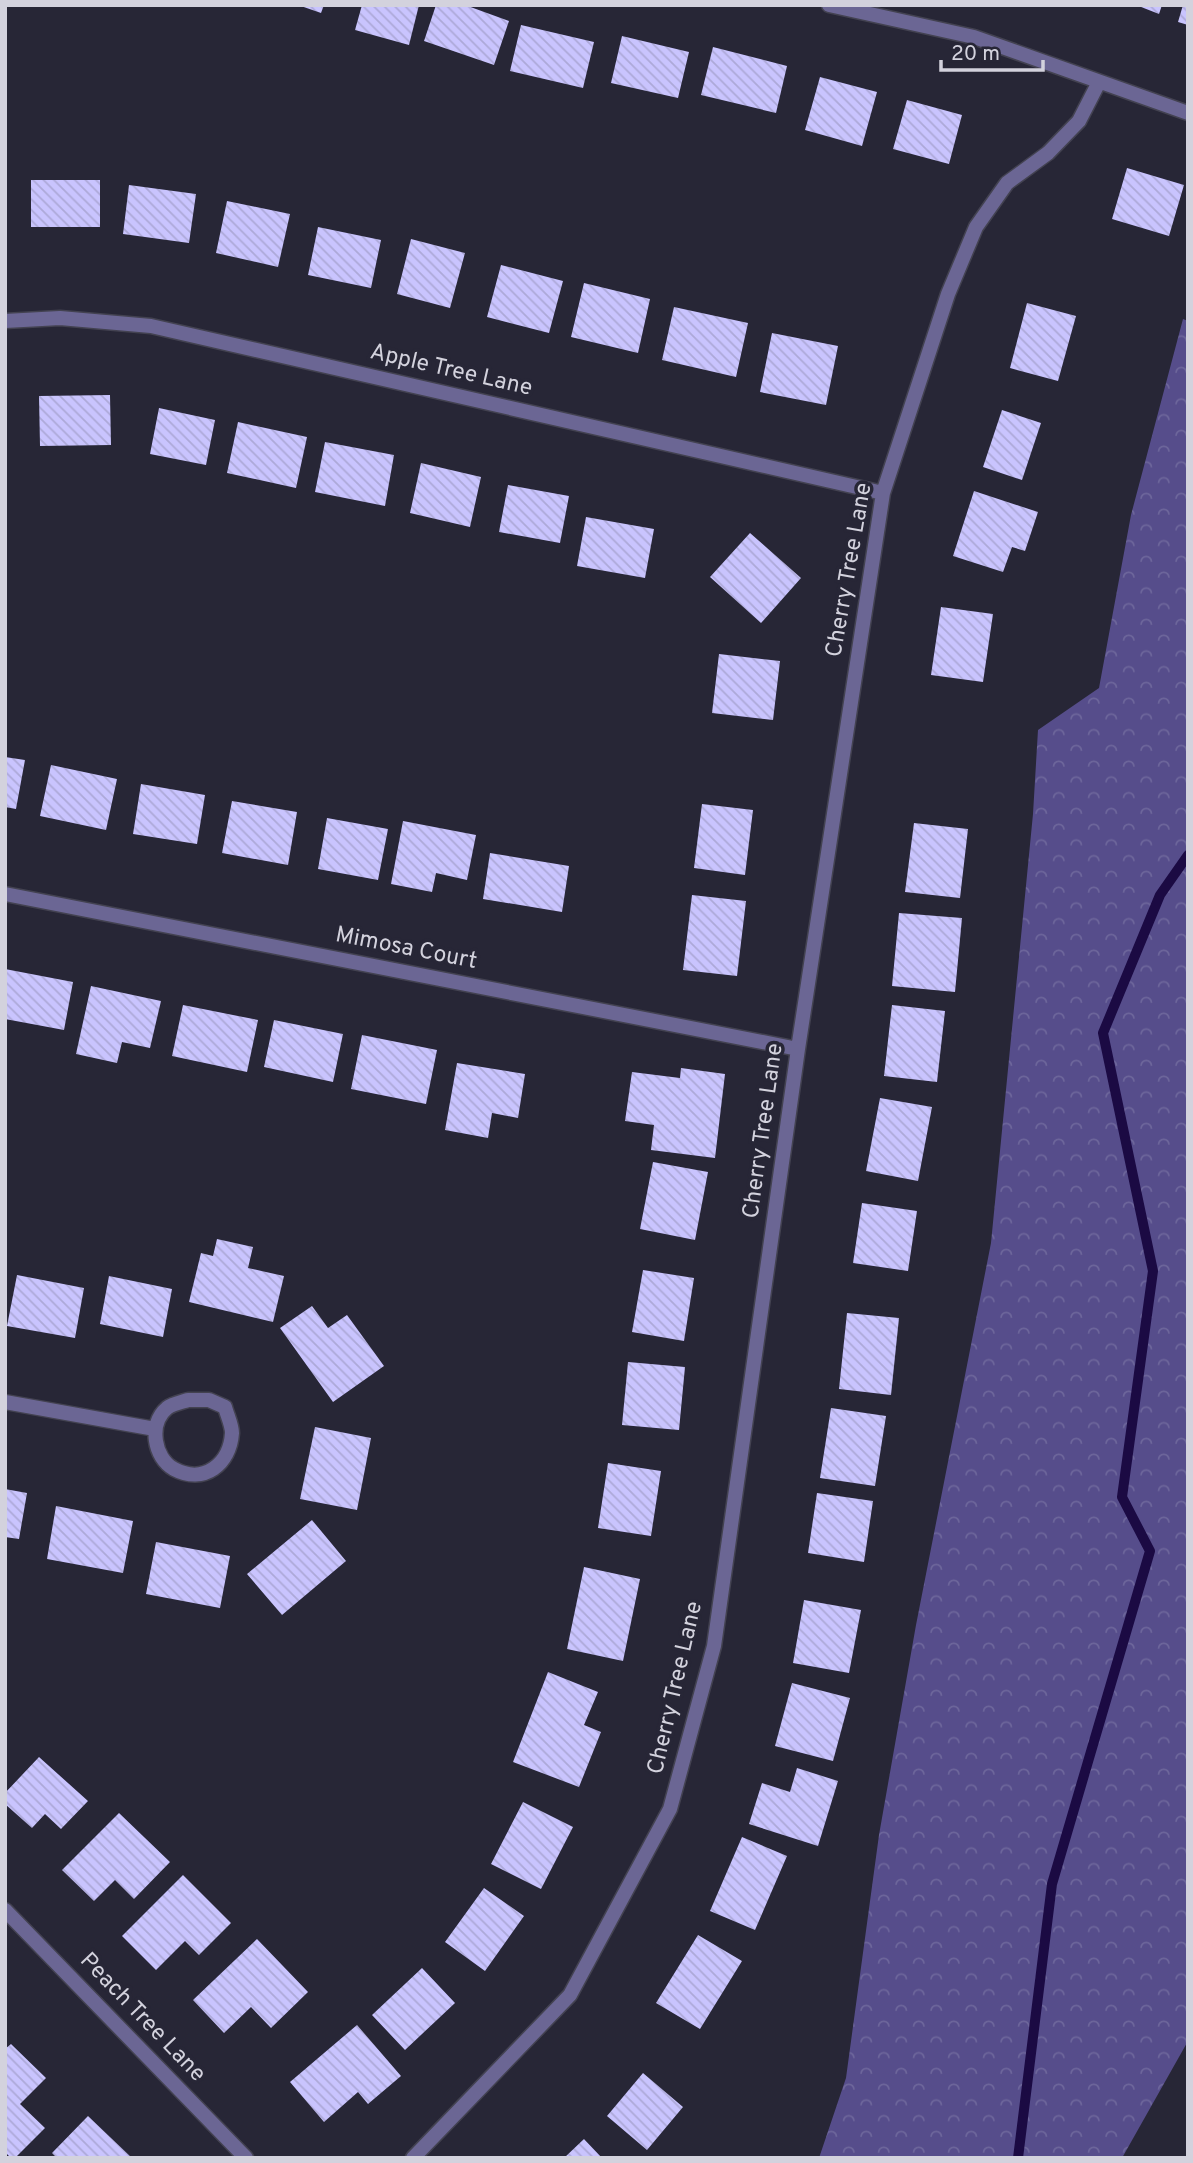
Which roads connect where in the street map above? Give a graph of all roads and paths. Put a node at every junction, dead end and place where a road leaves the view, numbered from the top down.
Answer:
1 (829, 5) edge
2 (1099, 82) junction
3 (1188, 113) edge
4 (5, 321) edge
5 (883, 494) junction
6 (5, 894) edge
7 (798, 1049) junction
8 (5, 1402) edge
9 (155, 1429) junction
10 (5, 1910) edge
11 (246, 2158) edge
12 (413, 2158) edge

1 - 2 street
2 - 3 street
2 - 5 street, Cherry Tree Lane
4 - 5 street, Apple Tree Lane
5 - 7 street, Cherry Tree Lane
6 - 7 street, Mimosa Court
7 - 12 street, Cherry Tree Lane
8 - 9 street
9 - 9 street
10 - 11 street, Peach Tree Lane

